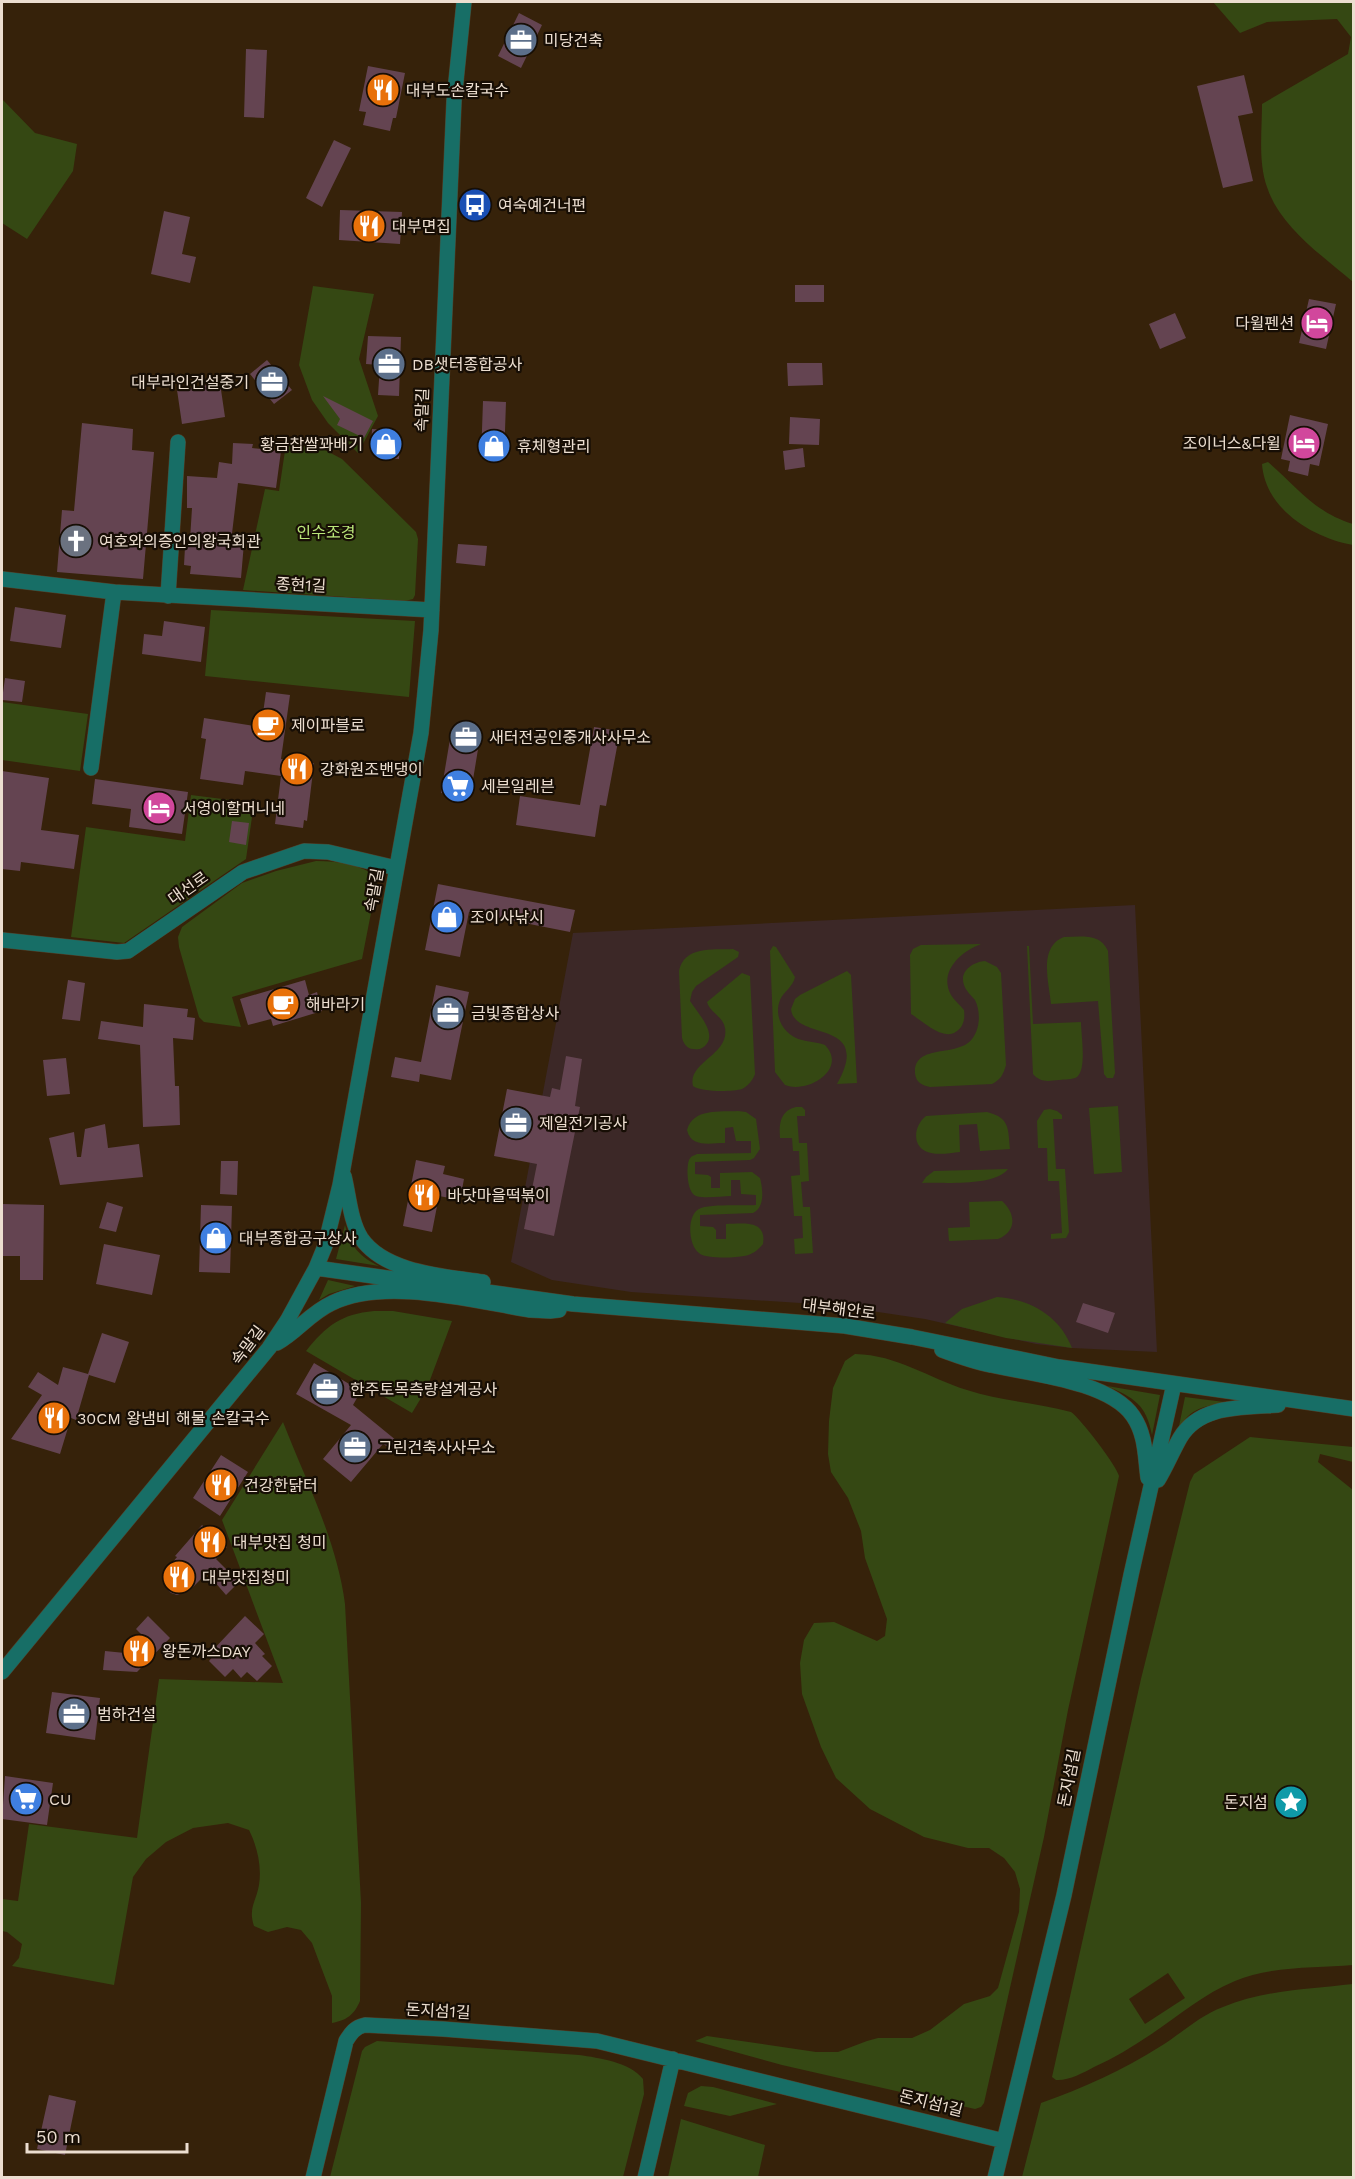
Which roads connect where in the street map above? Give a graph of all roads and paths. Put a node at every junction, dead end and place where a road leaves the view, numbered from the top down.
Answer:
1 (464, 2) edge
2 (178, 442) dead end
3 (2, 579) edge
4 (114, 592) junction
5 (168, 596) junction
6 (432, 610) junction
7 (91, 768) dead end
8 (396, 868) junction
9 (2, 940) edge
10 (343, 1169) junction
11 (316, 1268) junction
12 (530, 1299) junction
13 (573, 1304) junction
14 (912, 1336) junction
15 (269, 1347) junction
16 (1174, 1384) junction
17 (1314, 1403) junction
18 (1353, 1409) edge
19 (1150, 1493) junction
20 (2, 1672) edge
21 (673, 2059) junction
22 (1004, 2140) junction
23 (313, 2178) edge
24 (645, 2178) edge
25 (995, 2178) edge

1 - 6 street, 속말길
2 - 5 street
3 - 4 street, 종현1길
4 - 5 street, 종현1길
4 - 7 street
5 - 6 street, 종현1길
6 - 8 street, 속말길
8 - 9 street, 대선로
8 - 10 street, 속말길
10 - 11 street, 속말길
10 - 12 street
11 - 12 street, 대부해안로
11 - 15 street, 속말길
12 - 13 street, 대부해안로
13 - 14 street, 대부해안로
13 - 15 street
14 - 16 street, 대부해안로
14 - 19 street
15 - 20 street, 속말길
16 - 17 street, 대부해안로
16 - 19 street, 돈지섬길
17 - 18 street, 대부해안로
17 - 19 street
19 - 22 street, 돈지섬길
21 - 22 street, 돈지섬1길
21 - 23 street, 돈지섬1길
21 - 24 street
22 - 25 street, 돈지섬길

